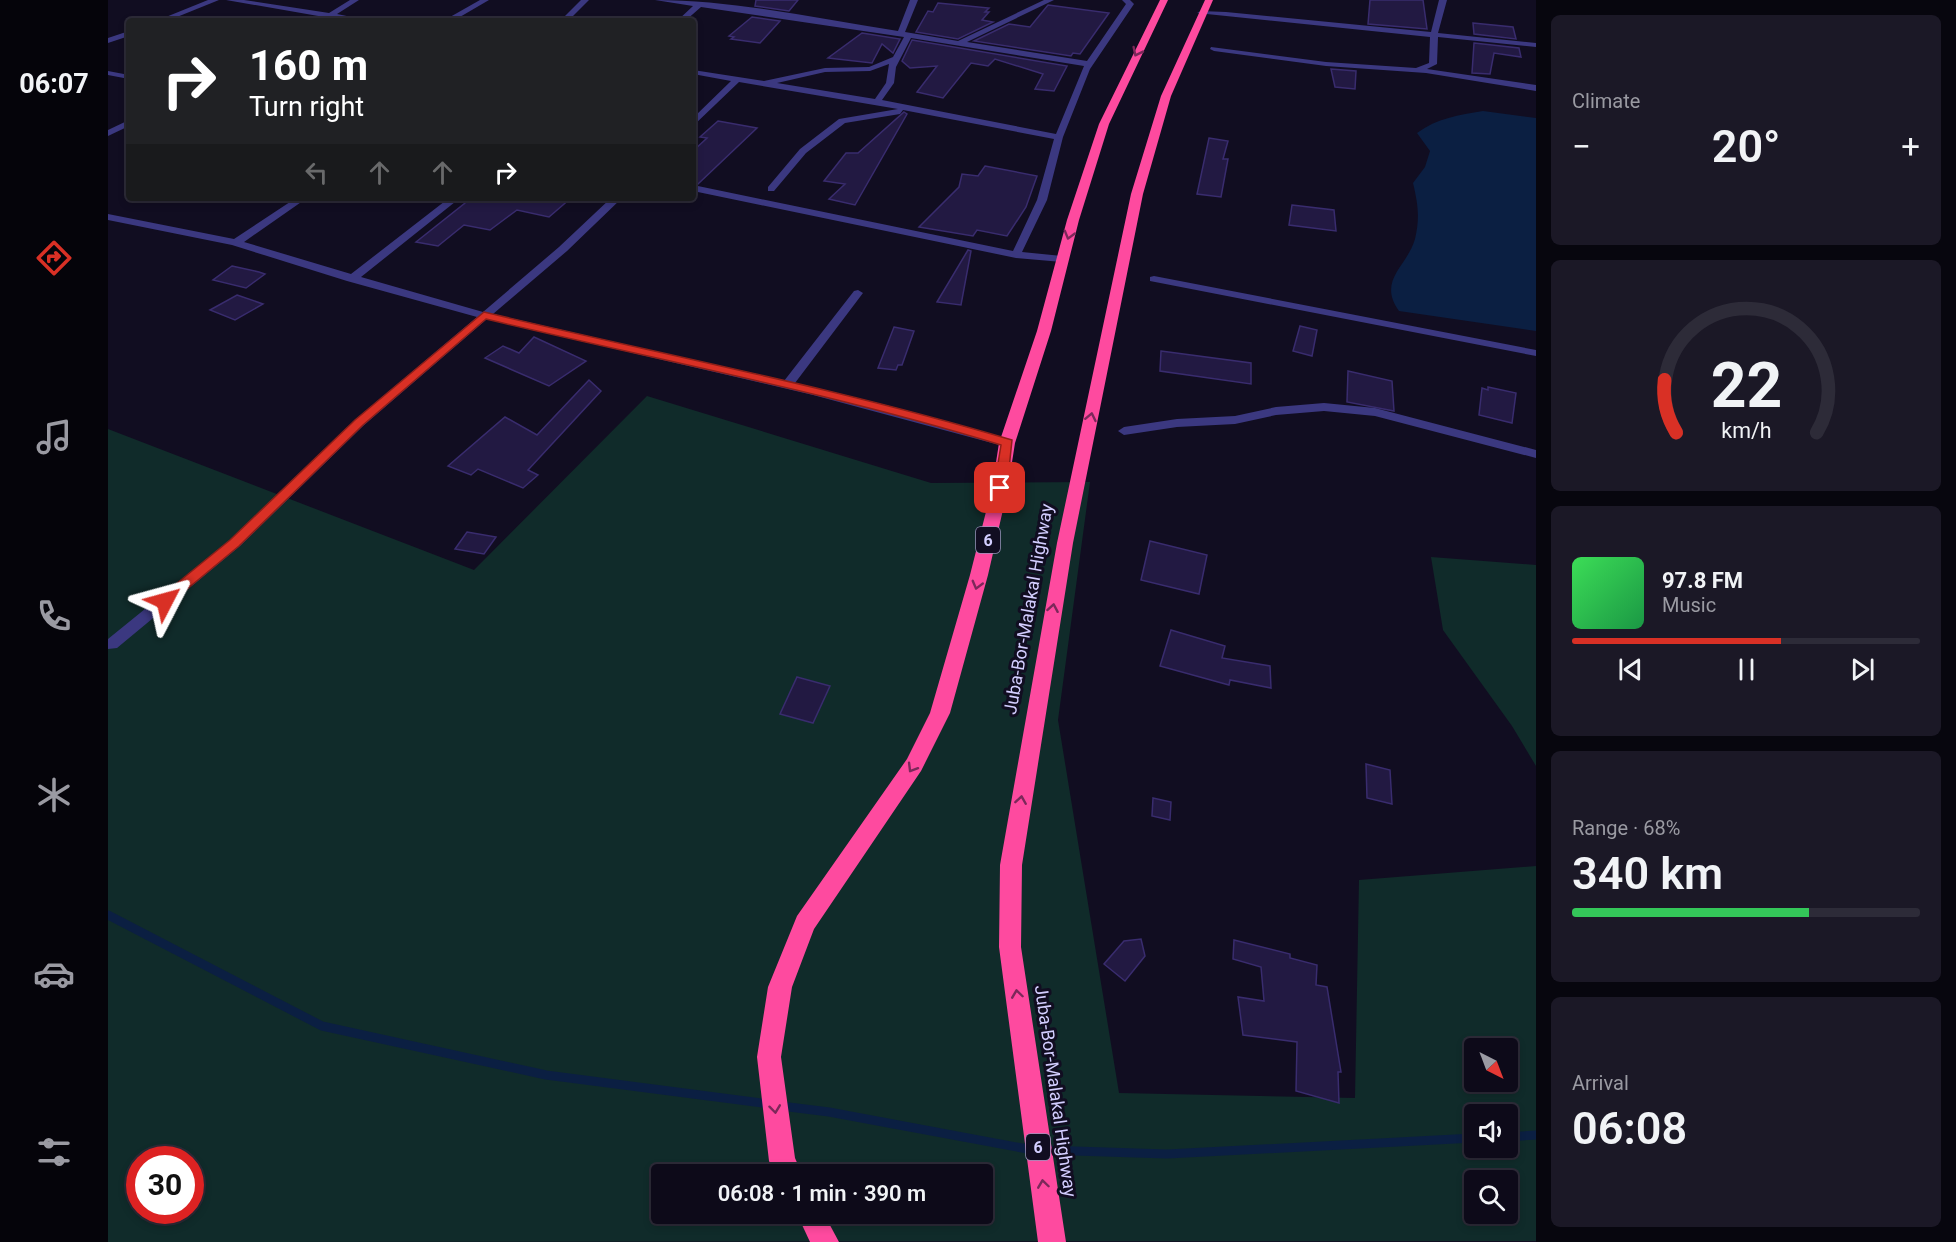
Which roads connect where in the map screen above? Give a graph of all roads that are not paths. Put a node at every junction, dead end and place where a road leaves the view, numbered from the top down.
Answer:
1 (215, 0) edge
2 (230, 0) edge
3 (355, 0) edge
4 (485, 0) edge
5 (585, 0) edge
6 (659, 0) edge
7 (914, 0) edge
8 (1050, 0) edge
9 (1126, 0) edge
10 (1164, 0) edge
11 (1443, 0) edge
12 (699, 5) junction
13 (1205, 6) edge
14 (329, 15) junction
15 (168, 18) edge
16 (324, 18) edge
17 (348, 18) edge
18 (452, 18) edge
19 (567, 18) edge
20 (684, 18) edge
21 (126, 34) edge
22 (904, 35) junction
23 (1434, 35) junction
24 (108, 41) edge
25 (958, 44) junction
26 (1536, 45) edge
27 (1214, 49) dead end
28 (898, 58) junction
29 (1088, 64) junction
30 (1416, 70) junction
31 (696, 72) edge
32 (108, 73) edge
33 (126, 76) edge
34 (737, 79) junction
35 (763, 85) junction
36 (1536, 88) edge
37 (877, 102) junction
38 (915, 109) junction
39 (696, 120) edge
40 (126, 124) edge
41 (108, 133) edge
42 (1059, 137) junction
43 (696, 189) edge
44 (771, 189) dead end
45 (298, 201) edge
46 (451, 201) edge
47 (614, 201) edge
48 (108, 217) edge
49 (236, 243) junction
50 (1016, 255) junction
51 (1062, 259) junction
52 (351, 279) junction
53 (1154, 279) dead end
54 (858, 293) dead end
55 (484, 315) junction
56 (1536, 353) edge
57 (788, 384) junction
58 (1124, 431) dead end
59 (1007, 443) junction
60 (1536, 454) edge
61 (112, 644) dead end
62 (785, 1164) edge
63 (815, 1224) edge
64 (825, 1242) edge
65 (1052, 1242) edge

1 - 15 street
2 - 14 street
3 - 14 street
4 - 18 street
5 - 19 street
6 - 12 street
7 - 22 street
8 - 25 street
9 - 29 street
10 -> 51 highway, 6
11 - 23 street
12 - 20 street
12 - 22 street
13 - 23 street
65 -> 13 highway, Juba-Bor-Malakal Highway / 6
14 - 16 street
14 - 17 street
21 - 24 street
22 - 25 street
22 - 28 street
23 - 26 street
23 - 30 street
25 - 29 street
27 - 30 street
28 - 35 street
28 - 37 street
29 - 42 street
30 - 36 street
31 - 34 street
32 - 33 street
34 - 35 street
34 - 39 street
35 - 37 street
37 - 38 street
38 - 42 street
38 - 44 street
40 - 41 street
42 - 50 street
43 - 50 street
45 - 49 street
46 - 52 street
47 - 55 street
48 - 49 street
49 - 52 street
50 - 51 street
51 - 59 highway, 6
52 - 55 street
53 - 56 street
54 - 57 street
55 - 57 street
55 - 61 street
57 - 59 street
58 - 60 street
59 -> 62 highway, 6
63 - 64 highway

